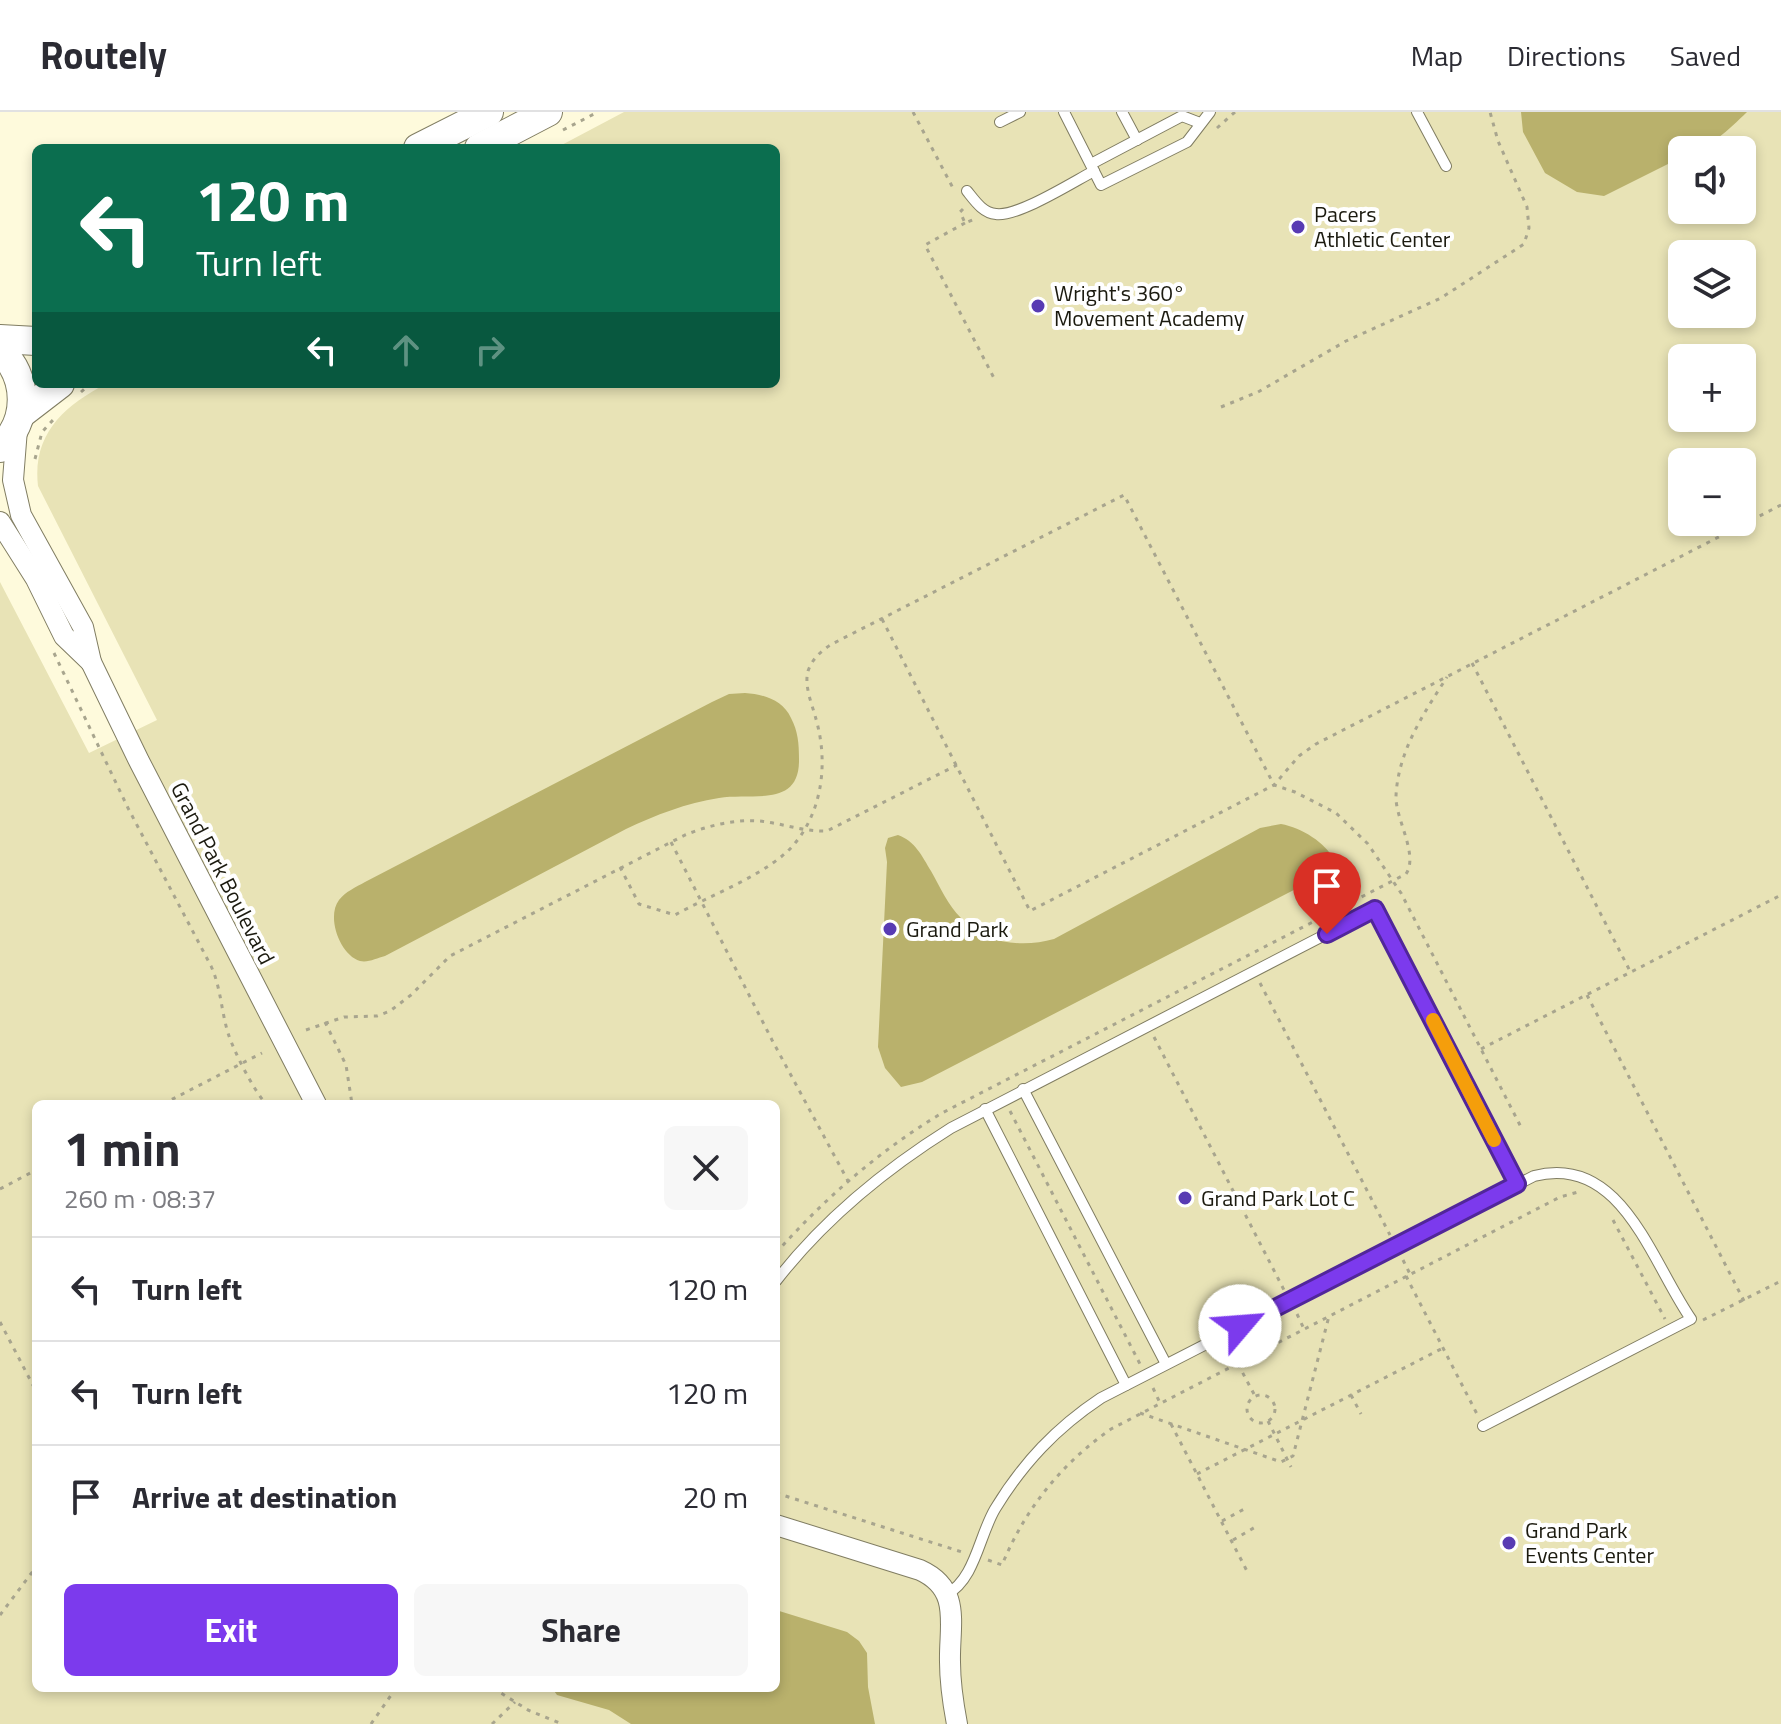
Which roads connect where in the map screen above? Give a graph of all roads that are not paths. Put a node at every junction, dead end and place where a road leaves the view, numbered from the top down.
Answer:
1 (489, 112) edge
2 (548, 112) edge
3 (1020, 112) edge
4 (1064, 112) edge
5 (1122, 112) edge
6 (1210, 112) edge
7 (1417, 112) edge
8 (1181, 114) edge
9 (1000, 122) dead end
10 (1200, 123) junction
11 (1137, 140) junction
12 (426, 144) edge
13 (487, 144) edge
14 (1446, 166) dead end
15 (1092, 167) junction
16 (962, 194) road end
17 (0, 339) edge
18 (32, 341) edge
19 (0, 350) edge
20 (55, 388) edge
21 (20, 417) junction
22 (0, 448) edge
23 (0, 522) edge
24 (91, 662) junction
25 (1023, 1089) junction
26 (314, 1100) edge
27 (985, 1109) junction
28 (1517, 1184) junction
29 (780, 1276) edge
30 (1166, 1364) junction
31 (1126, 1385) junction
32 (1483, 1426) road end
33 (780, 1526) edge
34 (947, 1594) junction
35 (957, 1724) edge

1 - 12 street
2 - 13 street
3 - 9 lane
4 - 15 lane
5 - 11 lane
6 - 10 lane
7 - 14 lane
8 - 10 lane
8 - 11 lane
10 - 15 lane
11 - 15 lane
15 - 16 lane
17 - 18 street
19 - 21 street
20 - 21 street
21 - 22 street
21 - 24 street, Grand Park Boulevard
23 - 24 street, Grand Park Boulevard
24 - 26 street, Grand Park Boulevard
25 - 27 lane
25 - 28 lane
25 - 30 lane
27 - 29 lane
27 - 31 lane
28 - 30 lane
28 - 32 lane
30 - 31 lane
31 - 34 lane
33 - 34 street
34 - 35 street

